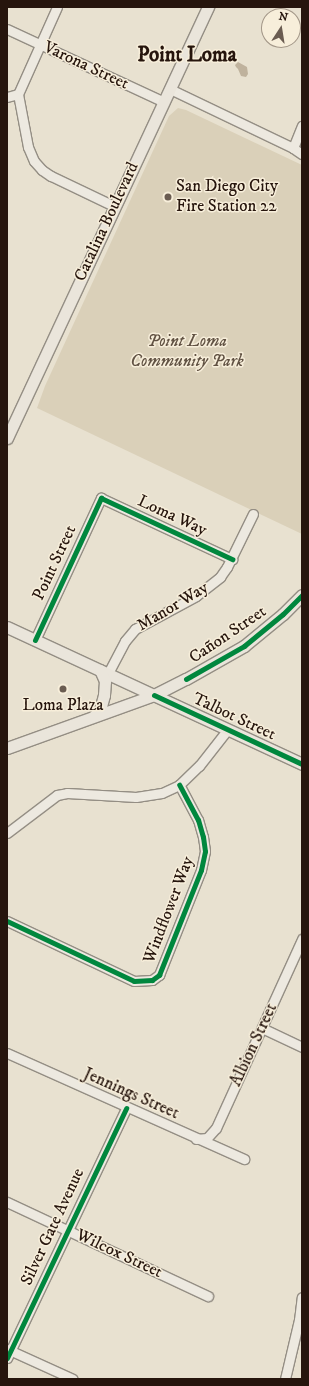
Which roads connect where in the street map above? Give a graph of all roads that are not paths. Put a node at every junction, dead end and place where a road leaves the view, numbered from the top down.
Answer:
1 (57, 7) edge
2 (208, 7) edge
3 (7, 29) edge
4 (40, 44) junction
5 (170, 89) junction
6 (18, 94) junction
7 (7, 97) edge
8 (164, 102) junction
9 (302, 126) edge
10 (293, 148) junction
11 (302, 154) edge
12 (114, 206) junction
13 (7, 438) edge
14 (101, 498) joint
15 (253, 514) dead end
16 (232, 559) junction
17 (302, 595) edge
18 (7, 627) edge
19 (36, 640) junction
20 (104, 675) junction
21 (154, 695) junction
22 (93, 716) junction
23 (228, 729) junction
24 (7, 748) edge
25 (302, 764) edge
26 (179, 786) junction
27 (7, 833) edge
28 (7, 921) edge
29 (302, 939) edge
30 (262, 1028) junction
31 (302, 1047) edge
32 (7, 1053) edge
33 (126, 1108) junction
34 (196, 1139) junction
35 (244, 1159) dead end
36 (7, 1202) edge
37 (68, 1230) junction
38 (208, 1296) dead end
39 (302, 1297) edge
40 (8, 1353) edge
41 (73, 1379) edge
42 (285, 1379) edge

1 - 4 street
2 - 5 main road, Catalina Boulevard
3 - 4 street, Varona Street
4 - 6 street
4 - 8 street, Varona Street
5 - 8 main road, Catalina Boulevard
5 - 10 street
6 - 7 street
6 - 12 street
8 - 12 main road, Catalina Boulevard
9 - 10 street
10 - 11 street
12 - 13 main road, Catalina Boulevard
14 - 16 street, Loma Way
14 - 19 street, Point Street
15 - 16 street, Manor Way
16 - 20 street, Manor Way
17 - 21 main road, Cañon Street
18 - 19 main road, Talbot Street
19 - 20 main road, Talbot Street
20 - 21 main road, Talbot Street
20 - 22 main road
21 - 22 main road, Cañon Street
21 - 23 main road, Talbot Street
22 - 24 main road, Cañon Street
23 - 25 main road, Talbot Street
23 - 26 street
26 - 27 street
26 - 28 street, Windflower Way
29 - 30 street, Albion Street
30 - 31 street
30 - 34 street, Albion Street
32 - 33 street, Jennings Street
33 - 34 street, Jennings Street
33 - 37 street, Silver Gate Avenue
34 - 35 street, Jennings Street
36 - 37 street, Wilcox Street
37 - 38 street, Wilcox Street
37 - 40 street, Silver Gate Avenue
39 - 42 street
40 - 41 street

